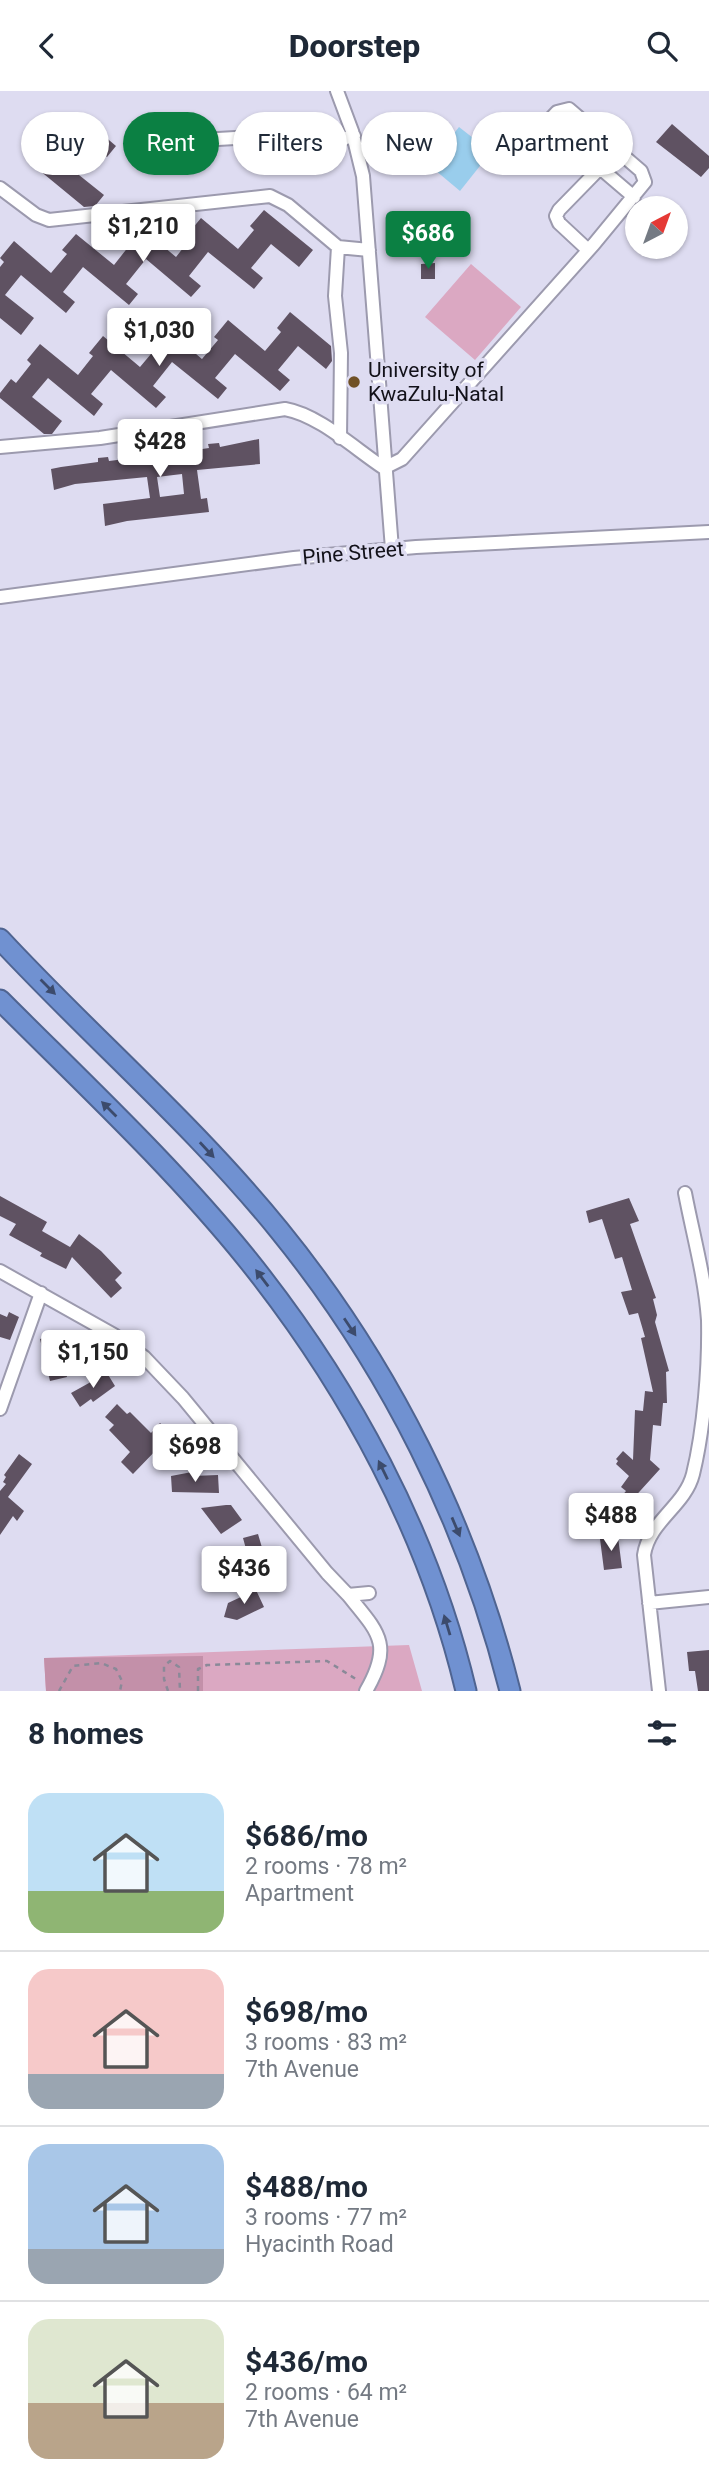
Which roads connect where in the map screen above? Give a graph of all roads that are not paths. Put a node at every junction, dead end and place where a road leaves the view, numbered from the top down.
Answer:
1 (337, 91) edge
2 (354, 137) junction
3 (219, 139) edge
4 (633, 164) edge
5 (0, 188) edge
6 (633, 196) edge
7 (635, 196) edge
8 (625, 207) edge
9 (338, 247) junction
10 (369, 250) junction
11 (588, 250) junction
12 (340, 438) junction
13 (0, 447) edge
14 (384, 468) junction
15 (709, 532) edge
16 (392, 549) junction
17 (0, 597) edge
18 (0, 939) edge
19 (0, 1000) edge
20 (685, 1193) dead end
21 (0, 1271) edge
22 (41, 1293) junction
23 (0, 1409) edge
24 (369, 1593) dead end
25 (348, 1595) junction
26 (709, 1597) edge
27 (649, 1603) junction
28 (367, 1689) edge
29 (466, 1691) edge
30 (510, 1691) edge
31 (659, 1691) edge

1 - 2 street
2 - 3 street
2 - 10 street
4 - 7 street
5 - 9 street
6 - 11 street
8 - 11 street
9 - 10 street
9 - 12 street
10 - 14 street
11 - 14 street
12 - 13 street
12 - 14 street
14 - 16 street
15 - 16 street, Pine Street
16 - 17 street, Pine Street
18 -> 30 highway
29 -> 19 highway
20 - 27 street
21 - 22 street
22 - 23 street
22 - 25 street
24 - 25 street
25 - 28 street
26 - 27 street
27 - 31 street

